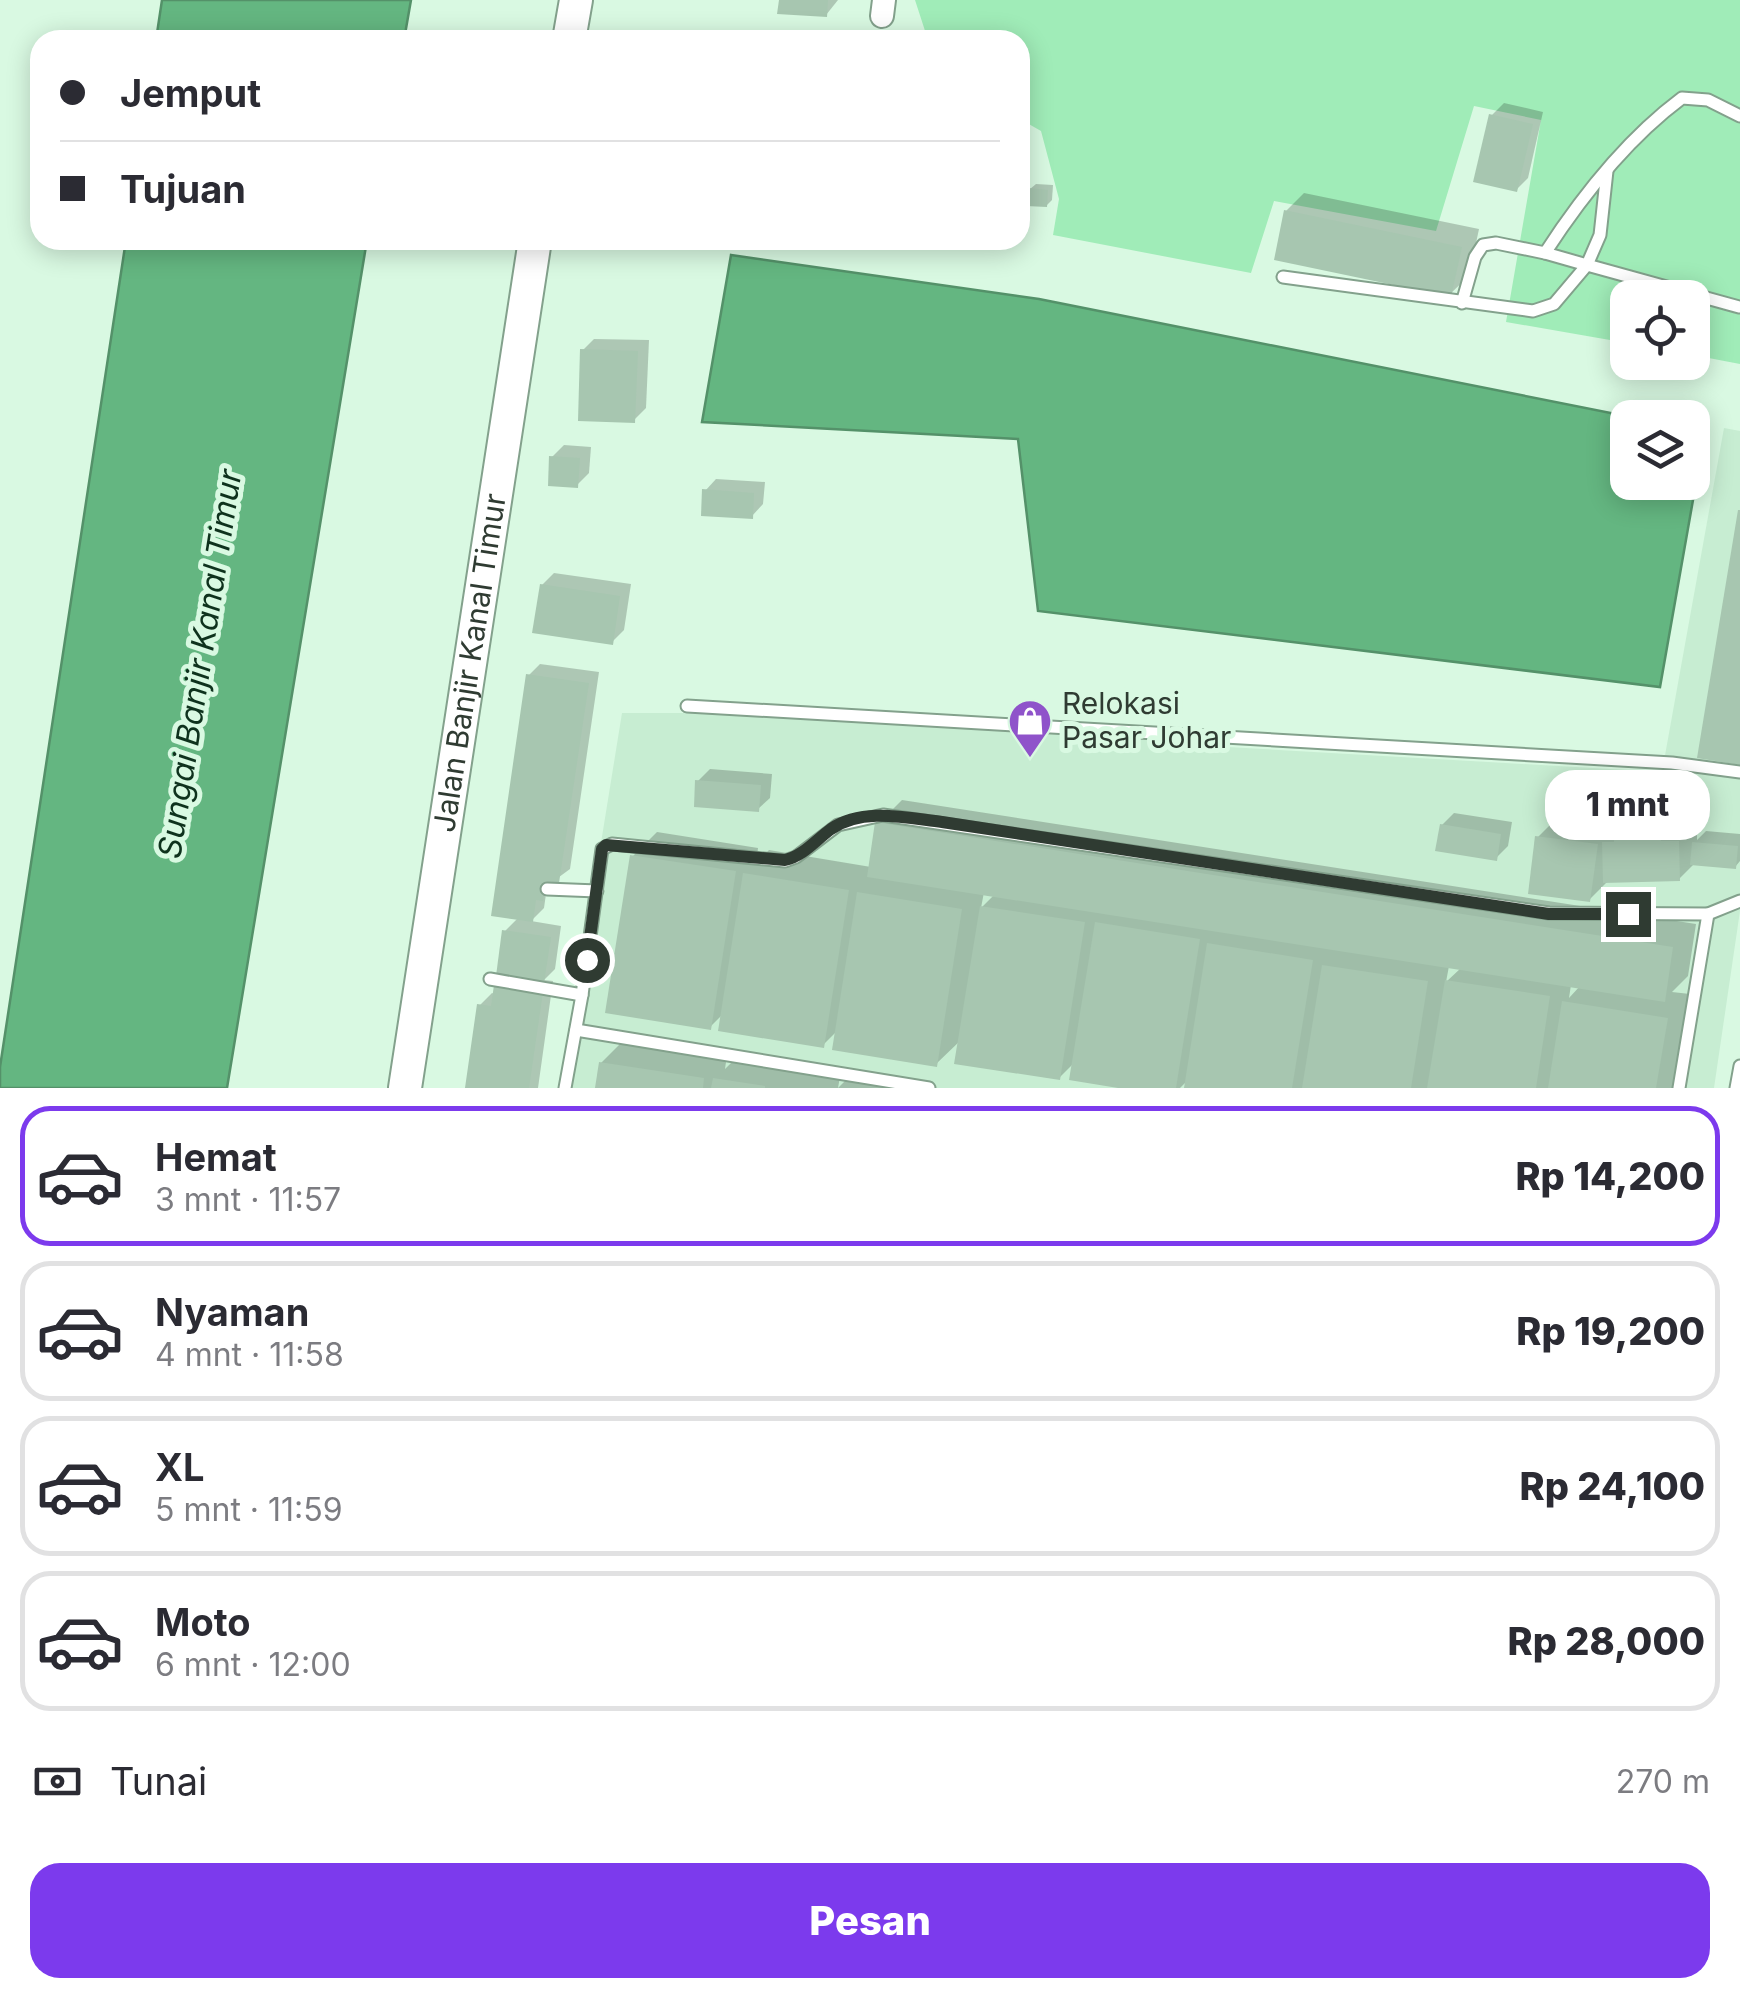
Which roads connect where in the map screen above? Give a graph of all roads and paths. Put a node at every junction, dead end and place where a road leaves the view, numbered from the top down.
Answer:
1 (576, 0) edge
2 (571, 30) edge
3 (1740, 116) edge
4 (1607, 171) junction
5 (533, 250) edge
6 (1544, 253) junction
7 (1587, 264) junction
8 (1283, 277) dead end
9 (1462, 303) junction
10 (1739, 306) edge
11 (687, 706) dead end
12 (1740, 772) edge
13 (546, 889) dead end
14 (590, 891) junction
15 (1740, 901) edge
16 (1708, 914) junction
17 (490, 980) dead end
18 (576, 994) junction
19 (576, 1030) junction
20 (1740, 1066) edge
21 (405, 1088) edge
22 (564, 1088) edge
23 (929, 1088) edge
24 (1679, 1088) edge
25 (1736, 1088) edge

1 - 2 street
3 - 4 lane
4 - 6 lane
4 - 7 lane
5 - 21 street, Jalan Banjir Kanal Timur
6 - 7 lane
6 - 9 lane
7 - 9 lane
7 - 10 lane
8 - 9 lane
11 - 12 lane
13 - 14 lane
14 - 16 lane
14 - 18 lane
15 - 16 lane
16 - 24 lane
17 - 18 lane
18 - 19 lane
19 - 22 lane
19 - 23 lane
20 - 25 lane

